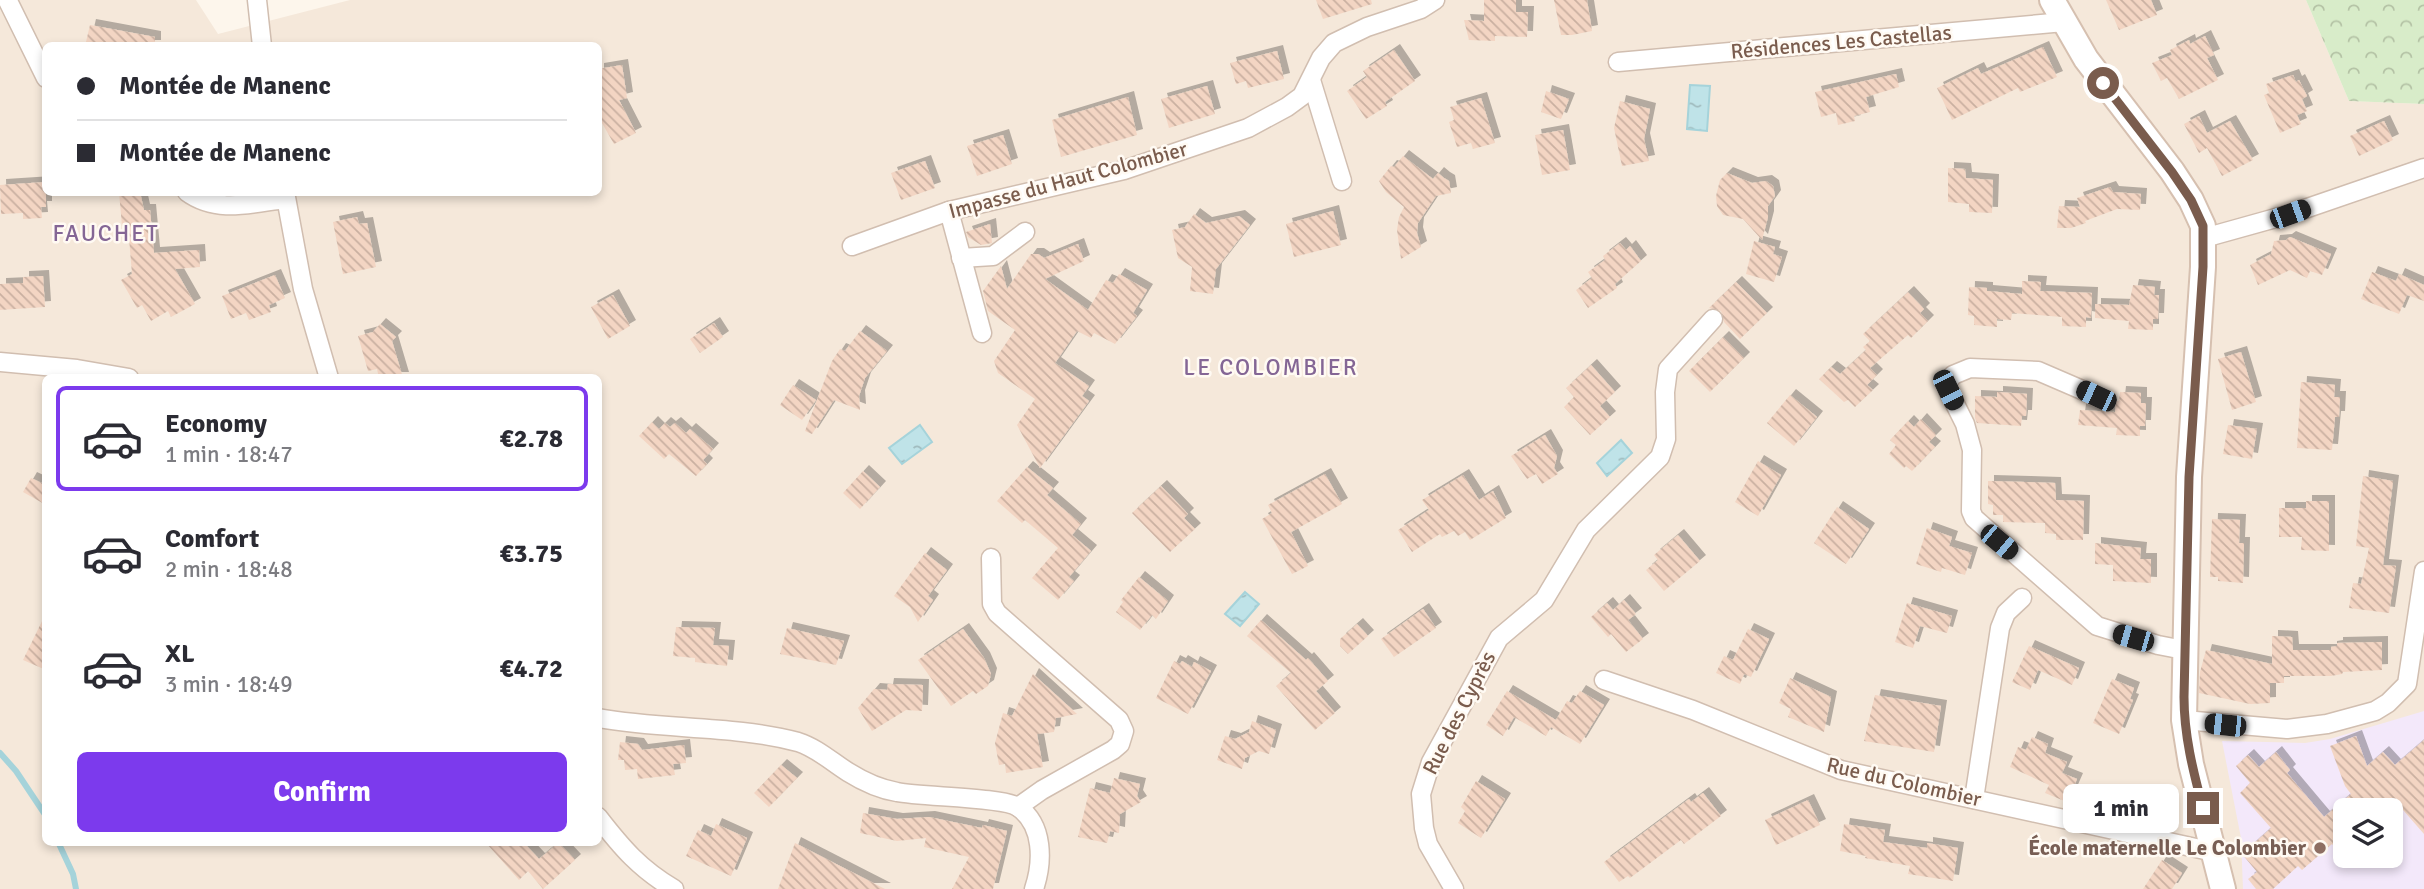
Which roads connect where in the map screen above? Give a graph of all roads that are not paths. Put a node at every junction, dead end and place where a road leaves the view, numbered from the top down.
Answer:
1 (257, 0) edge
2 (1435, 0) edge
3 (2052, 0) edge
4 (8, 1) edge
5 (2064, 22) junction
6 (262, 42) edge
7 (1618, 62) dead end
8 (42, 70) edge
9 (1311, 80) junction
10 (2424, 168) edge
11 (1342, 181) dead end
12 (194, 196) edge
13 (285, 196) edge
14 (949, 211) junction
15 (1025, 232) dead end
16 (2203, 238) junction
17 (852, 246) dead end
18 (961, 258) junction
19 (1713, 319) dead end
20 (982, 333) dead end
21 (0, 362) edge
22 (106, 374) edge
23 (328, 374) edge
24 (2096, 396) dead end
25 (991, 558) dead end
26 (2424, 571) edge
27 (2022, 598) dead end
28 (2184, 650) junction
29 (1604, 680) dead end
30 (602, 718) edge
31 (2184, 720) junction
32 (1973, 799) junction
33 (1018, 807) junction
34 (602, 822) edge
35 (2214, 852) junction
36 (674, 889) edge
37 (1034, 889) edge
38 (1454, 889) edge
39 (2223, 889) edge

1 - 6 street
2 - 9 street, Impasse du Haut Colombier
3 - 5 street
4 - 8 street
5 - 7 street, Résidences Les Castellas
5 - 16 street
9 - 11 street
9 - 14 street, Impasse du Haut Colombier
10 - 16 street
12 - 13 street
13 - 23 street
14 - 17 street, Impasse du Haut Colombier
14 - 18 street
15 - 18 street
16 - 28 street
18 - 20 street
19 - 38 street, Rue des Cyprès
21 - 22 street
24 - 28 street
25 - 33 street
26 - 31 street
27 - 32 street
28 - 31 street
29 - 32 street, Rue du Colombier
30 - 33 street
31 - 35 street
32 - 35 street, Rue du Colombier
33 - 37 street
34 - 36 street
35 - 39 street

